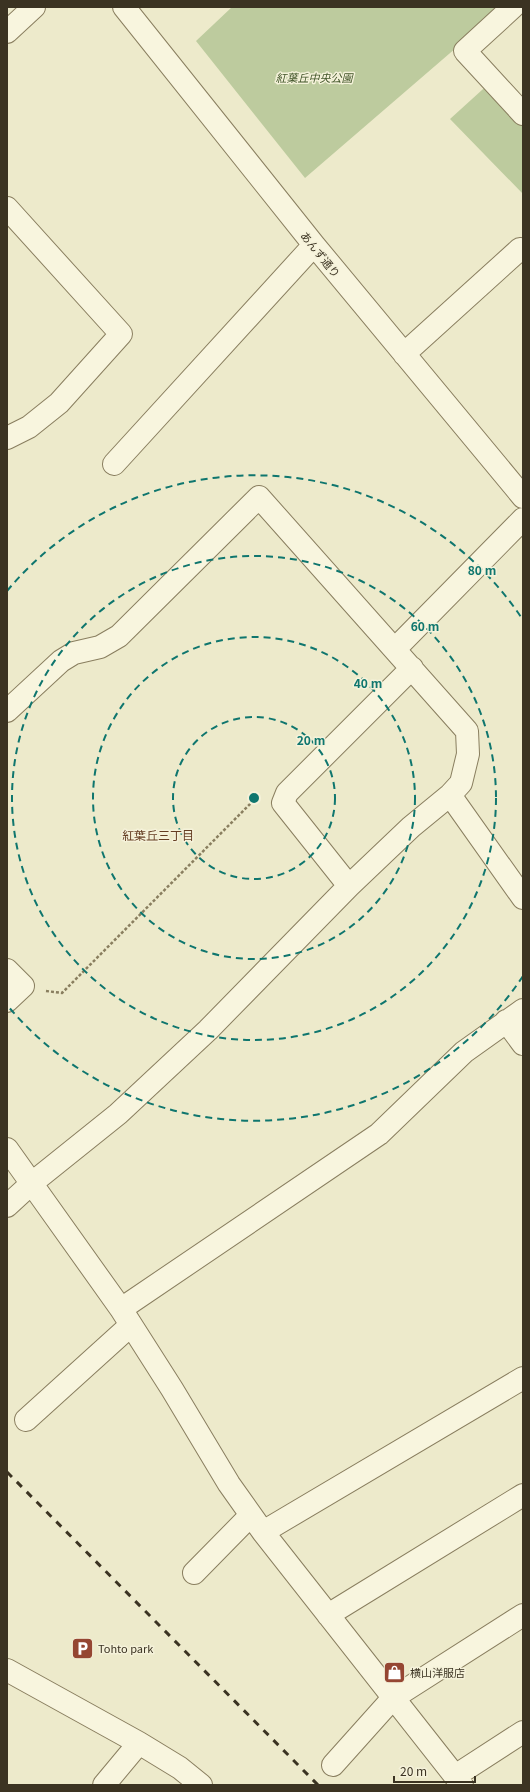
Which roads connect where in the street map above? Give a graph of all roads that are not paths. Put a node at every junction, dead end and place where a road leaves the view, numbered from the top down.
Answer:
1 (34, 7) edge
2 (124, 7) edge
3 (513, 7) edge
4 (517, 7) edge
5 (523, 13) edge
6 (7, 32) edge
7 (523, 114) edge
8 (7, 208) edge
9 (314, 245) junction
10 (520, 249) dead end
11 (404, 354) junction
12 (7, 438) edge
13 (114, 464) dead end
14 (523, 497) edge
15 (523, 519) edge
16 (395, 649) junction
17 (412, 668) junction
18 (7, 711) edge
19 (450, 795) junction
20 (349, 886) junction
21 (523, 898) edge
22 (7, 970) edge
23 (7, 1001) edge
24 (515, 1016) edge
25 (523, 1044) edge
26 (7, 1149) edge
27 (32, 1182) junction
28 (7, 1206) edge
29 (126, 1317) junction
30 (523, 1378) edge
31 (26, 1420) dead end
32 (523, 1495) edge
33 (257, 1523) junction
34 (194, 1573) dead end
35 (328, 1615) junction
36 (523, 1615) edge
37 (7, 1670) edge
38 (393, 1698) junction
39 (523, 1732) edge
40 (139, 1743) junction
41 (333, 1765) dead end
42 (458, 1780) edge
43 (104, 1785) edge
44 (201, 1785) edge

1 - 6 street
2 - 9 street, あんず通り
3 - 7 street
4 - 5 street
8 - 12 street
9 - 11 street, あんず通り
9 - 13 street
10 - 11 street
11 - 14 street, あんず通り
15 - 16 street
16 - 17 street
16 - 18 street
17 - 19 street
17 - 20 street
19 - 20 street
19 - 21 street
20 - 27 street
22 - 23 street
24 - 25 street
24 - 29 street
26 - 27 street
27 - 28 street
27 - 29 street
29 - 31 street
29 - 33 street
30 - 33 street
32 - 35 street
33 - 34 street
33 - 35 street
35 - 38 street
36 - 38 street
37 - 40 street
38 - 41 street
38 - 42 street
39 - 42 street
40 - 43 street
40 - 44 street

